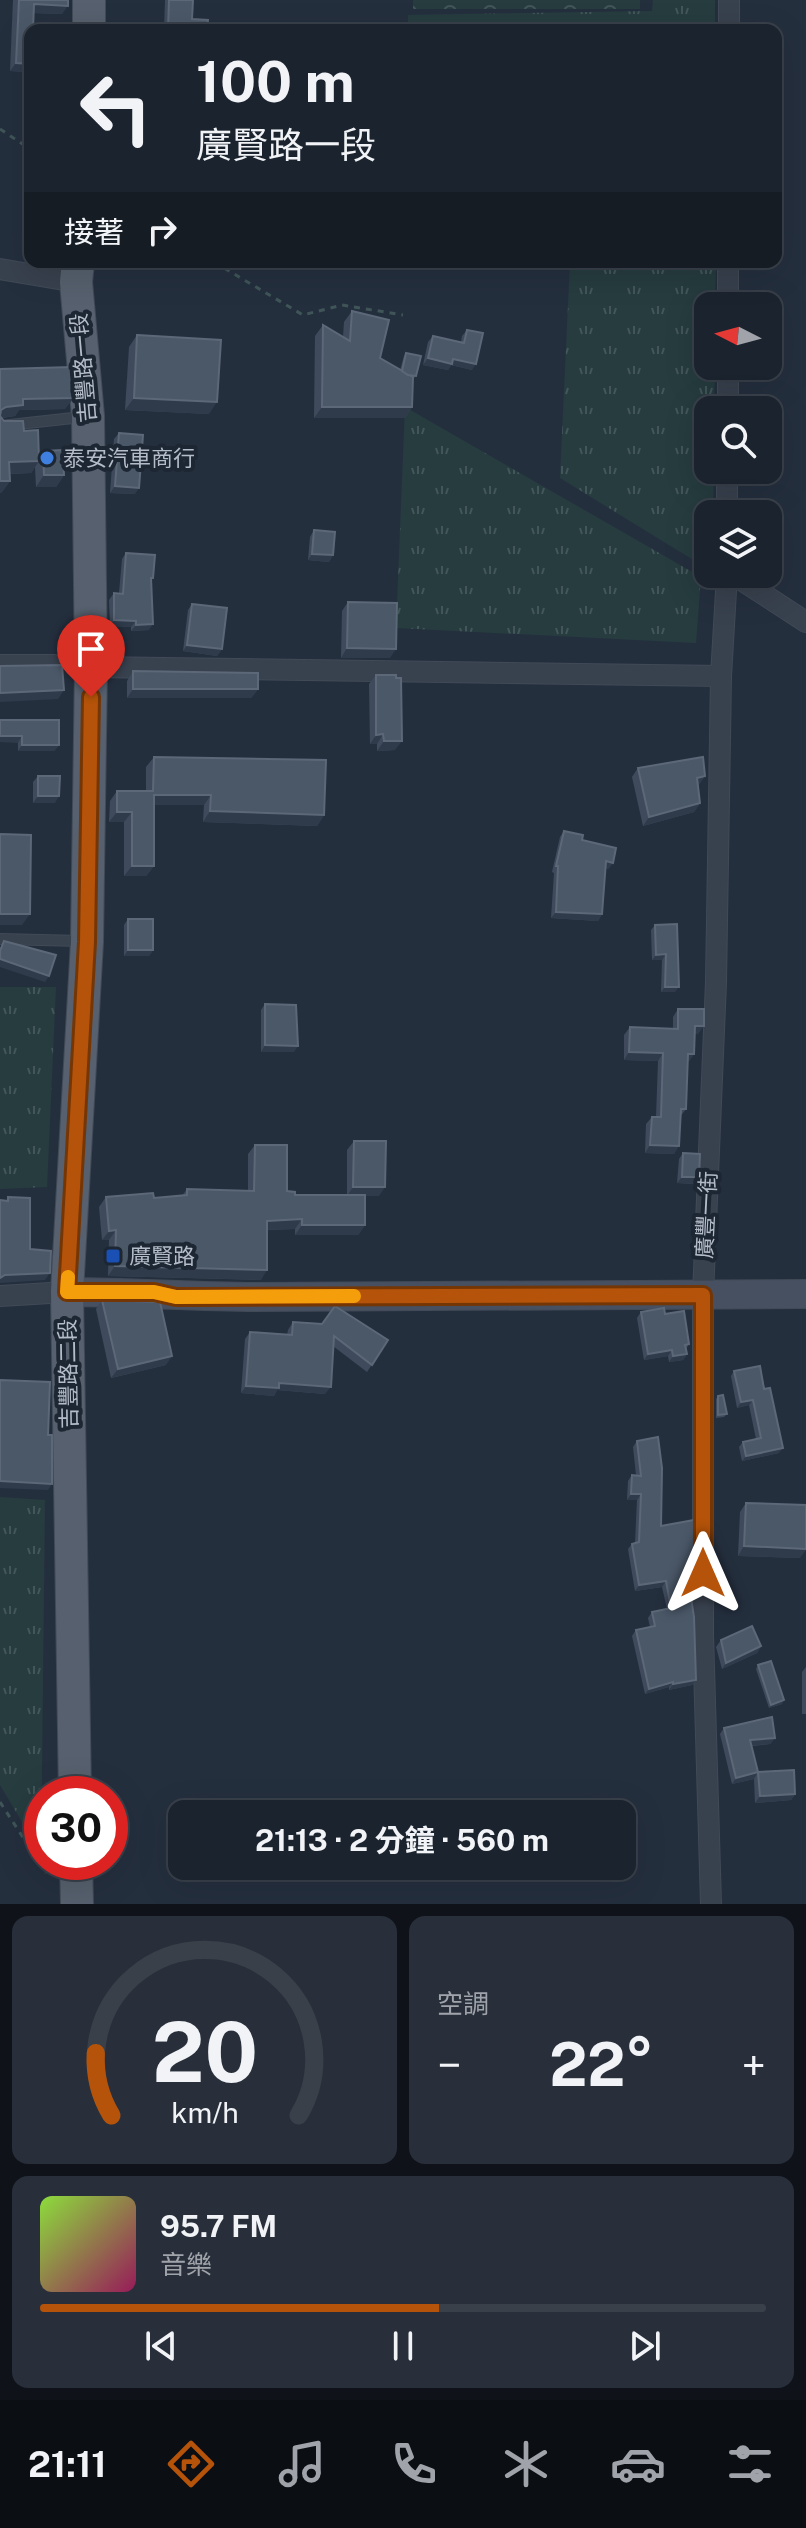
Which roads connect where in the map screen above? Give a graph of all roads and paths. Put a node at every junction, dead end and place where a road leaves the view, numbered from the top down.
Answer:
1 (89, 0) edge
2 (729, 0) edge
3 (89, 24) edge
4 (729, 24) edge
5 (0, 129) edge
6 (24, 145) edge
7 (224, 268) edge
8 (728, 268) edge
9 (0, 269) edge
10 (77, 272) edge
11 (728, 292) edge
12 (403, 315) dead end
13 (88, 416) junction
14 (0, 426) edge
15 (728, 588) edge
16 (751, 588) edge
17 (806, 622) edge
18 (0, 660) edge
19 (91, 667) junction
20 (721, 676) junction
21 (0, 939) edge
22 (87, 942) junction
23 (67, 1292) junction
24 (806, 1294) edge
25 (703, 1295) junction
26 (0, 1296) edge
27 (75, 1776) edge
28 (0, 1802) edge
29 (24, 1839) edge
30 (76, 1880) edge
31 (77, 1904) edge
32 (711, 1904) edge

1 - 3 main road
2 - 4 street
5 - 6 path
7 - 12 path
8 - 11 street
9 - 10 street
10 - 13 main road, 吉豐路一段
13 - 14 lane
13 - 19 main road, 吉豐路一段
15 - 20 street, 廣豐一街
16 - 17 street
18 - 19 lane
19 - 20 street
19 - 22 main road, 吉豐路二段
20 - 25 street, 廣豐一街
21 - 22 lane
22 - 23 main road, 吉豐路二段
23 - 25 street
23 - 26 street
23 - 27 main road, 吉豐路二段
24 - 25 street
25 - 32 street, 廣豐一街
28 - 29 path
30 - 31 main road

